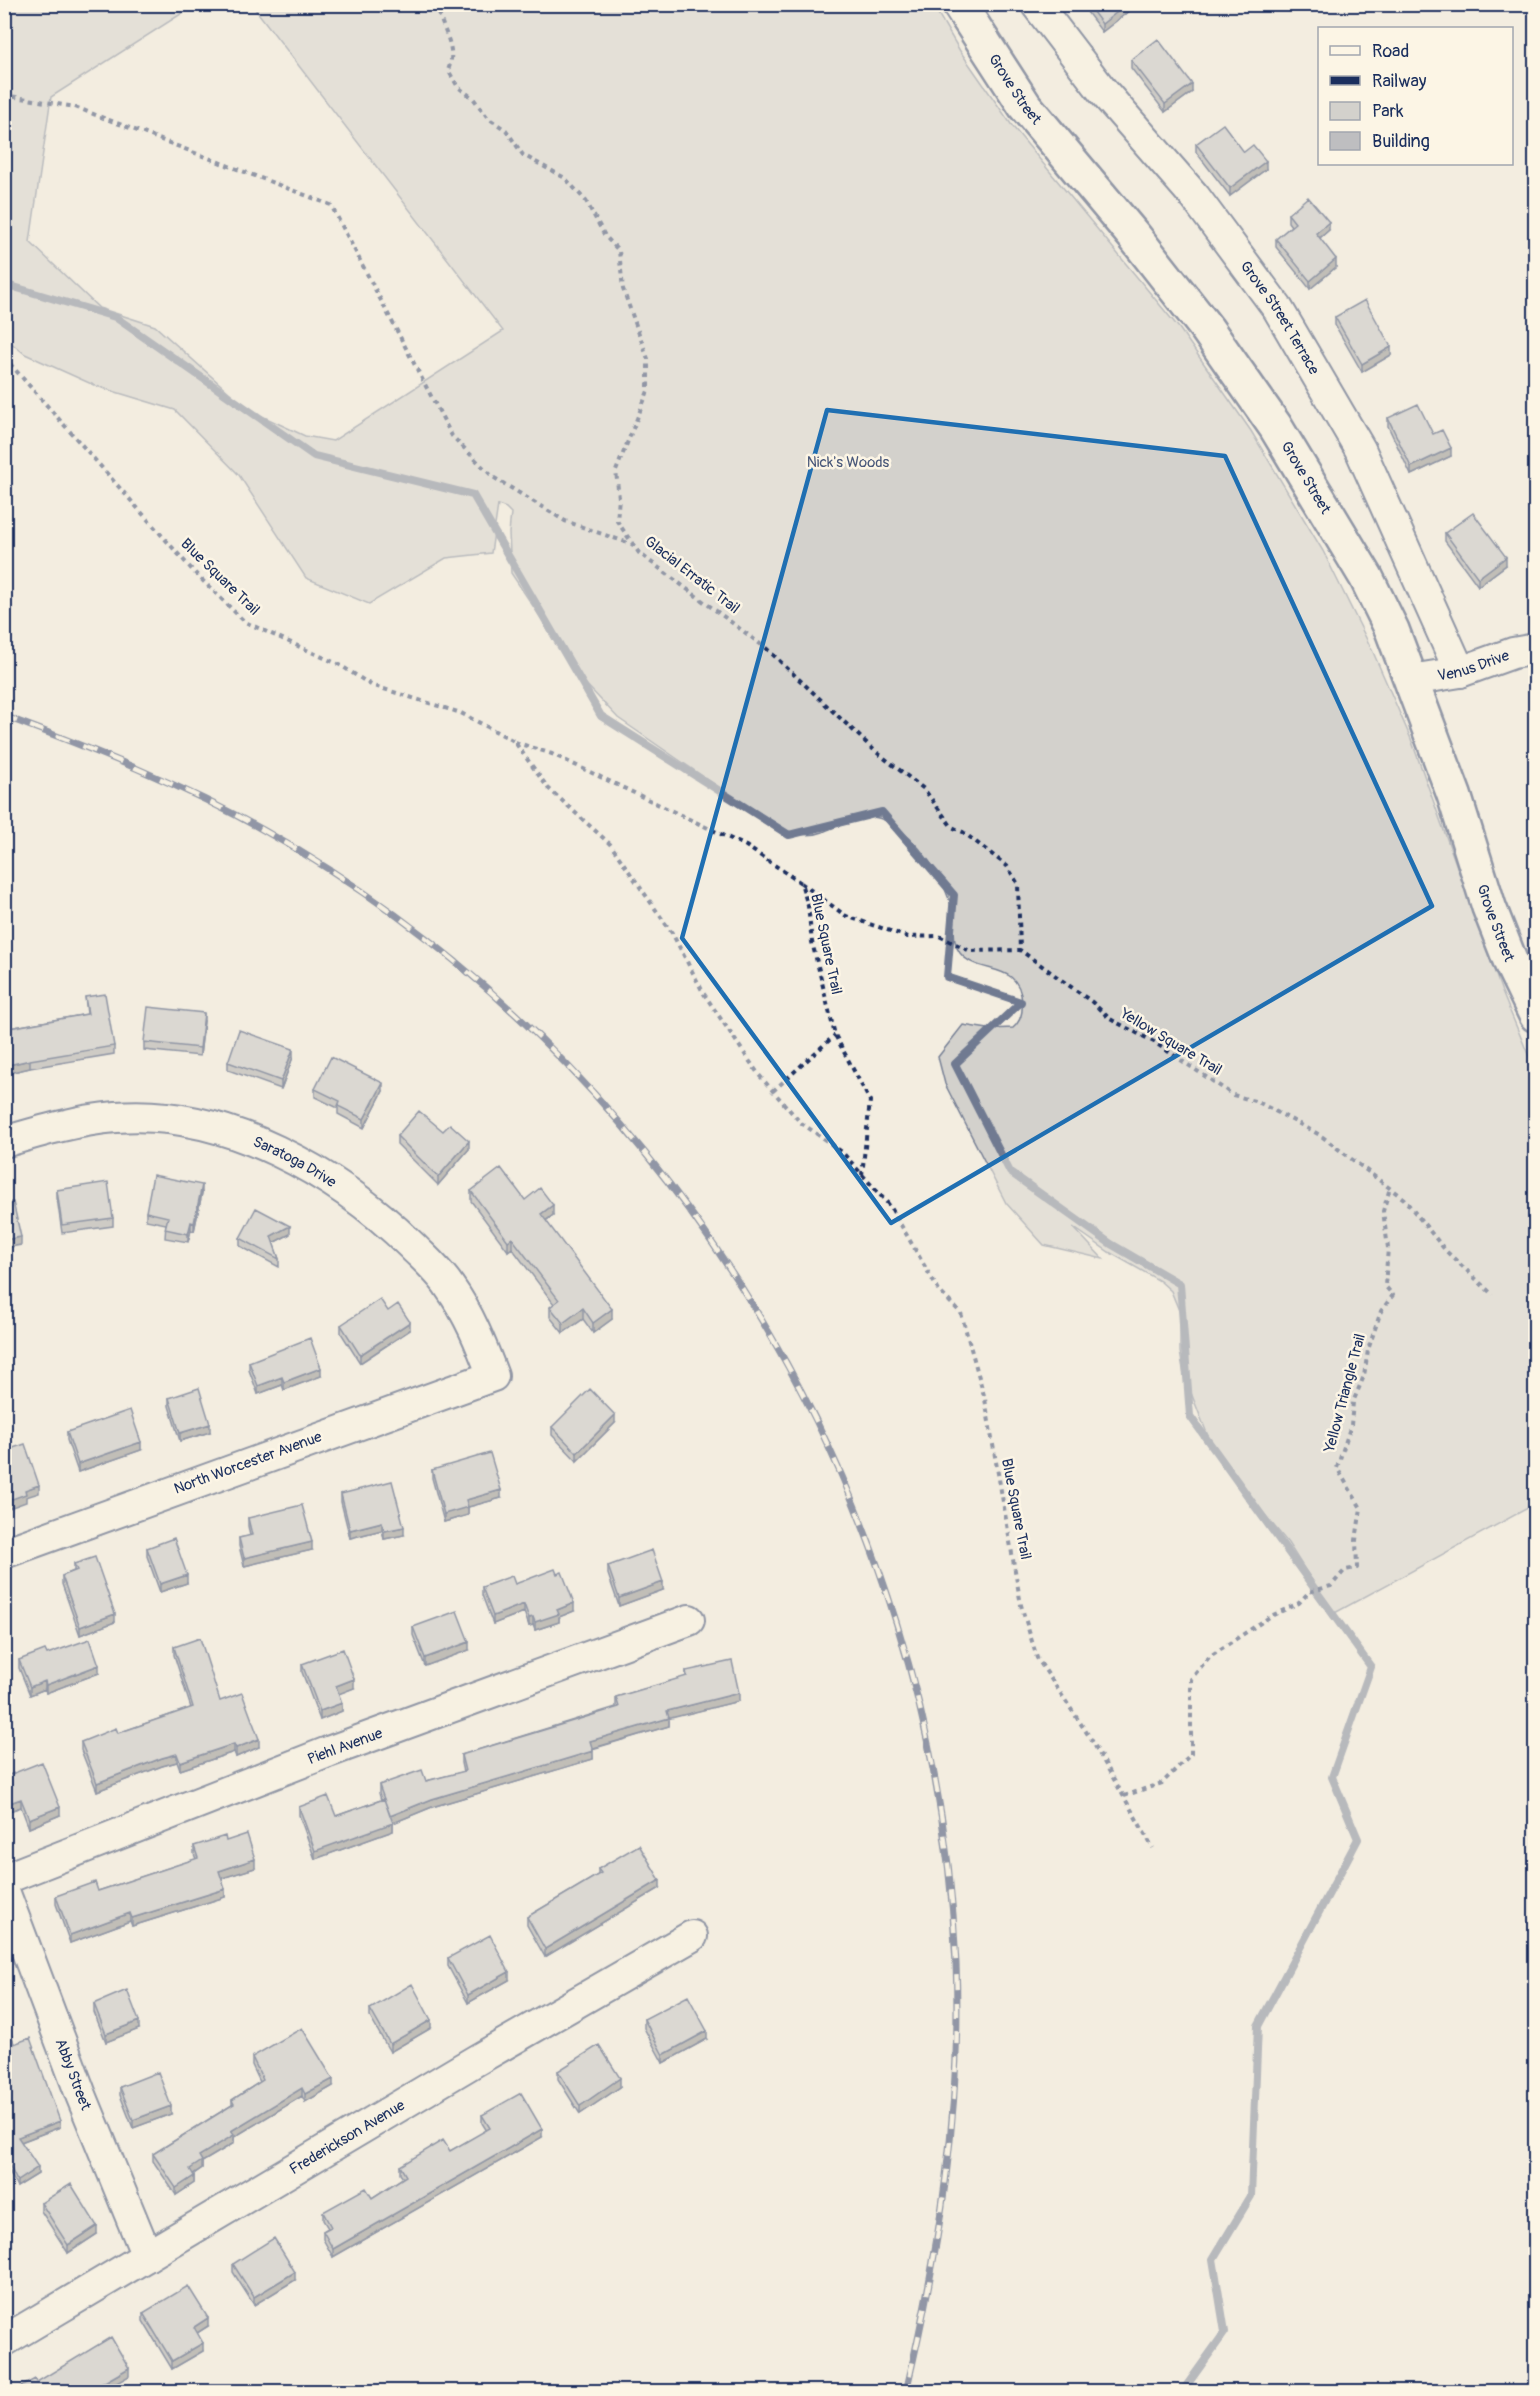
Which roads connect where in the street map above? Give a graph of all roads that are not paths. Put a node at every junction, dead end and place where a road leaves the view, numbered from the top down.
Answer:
1 (959, 4) edge
2 (1036, 4) edge
3 (1536, 649) edge
4 (1460, 672) junction
5 (1411, 680) junction
6 (1536, 1015) edge
7 (4, 1142) edge
8 (493, 1376) joint
9 (4, 1553) edge
10 (689, 1620) dead end
11 (4, 1879) edge
12 (4, 1891) edge
13 (692, 1936) dead end
14 (147, 2256) junction
15 (4, 2342) edge

1 - 5 main road, Grove Street
2 - 4 street, Grove Street Terrace
3 - 4 street, Venus Drive
4 - 5 street, Venus Drive
5 - 6 main road, Grove Street
7 - 8 street, Saratoga Drive
8 - 9 street, North Worcester Avenue
10 - 11 street, Piehl Avenue
12 - 14 street, Abby Street
13 - 14 street, Frederickson Avenue
14 - 15 street, Frederickson Avenue

